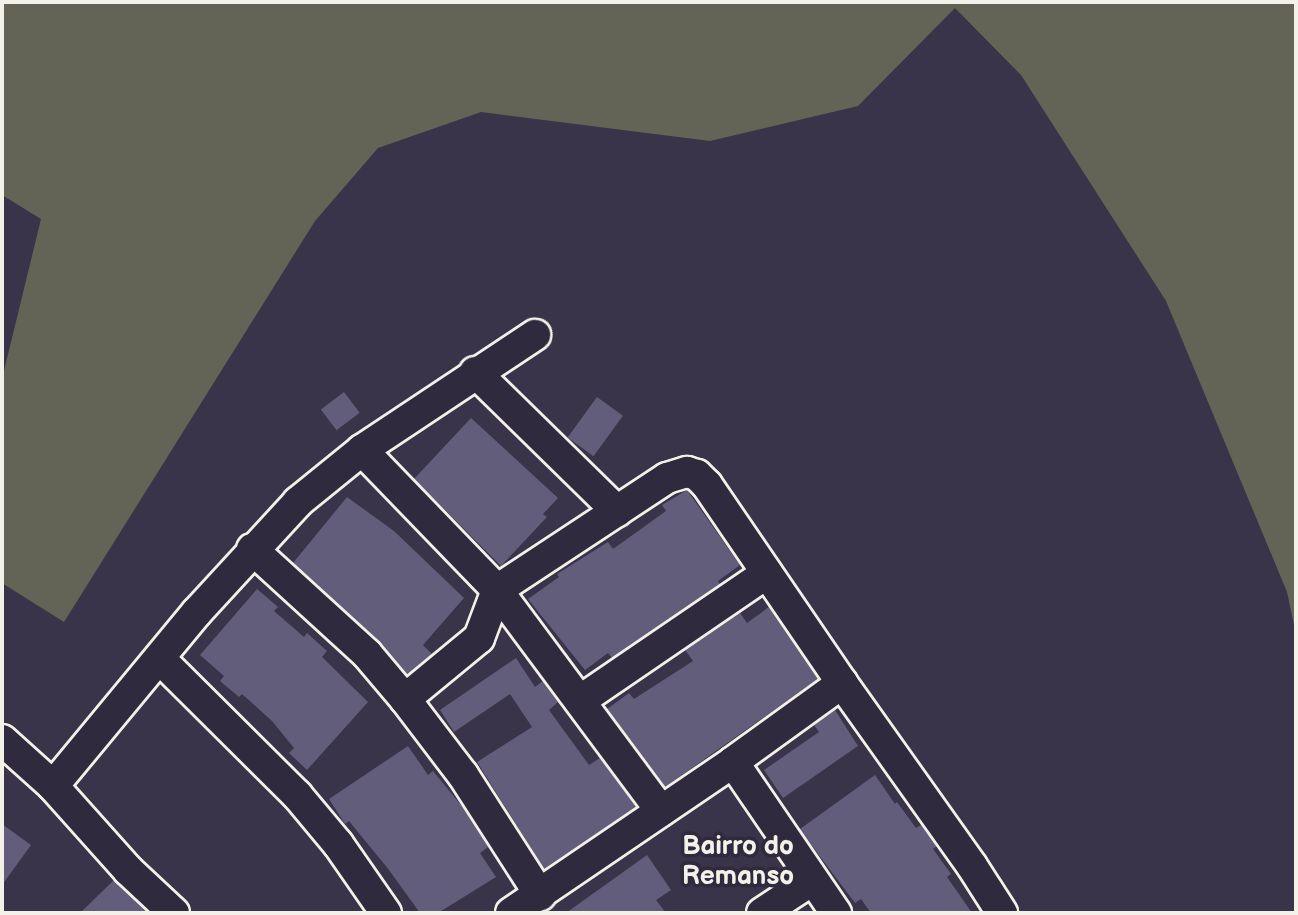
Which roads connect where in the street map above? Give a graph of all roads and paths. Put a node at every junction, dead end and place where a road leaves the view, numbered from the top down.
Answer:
1 (535, 335) dead end
2 (475, 372) junction
3 (362, 450) junction
4 (617, 511) junction
5 (252, 549) junction
6 (767, 573) junction
7 (497, 590) junction
8 (160, 659) junction
9 (842, 683) junction
10 (405, 699) junction
11 (581, 700) junction
12 (2, 740) edge
13 (733, 762) junction
14 (53, 786) junction
15 (661, 811) junction
16 (812, 880) junction
17 (540, 895) junction
18 (174, 913) edge
19 (386, 913) edge
20 (511, 913) edge
21 (762, 913) edge
22 (836, 913) edge
23 (1002, 913) edge

1 - 2 street
2 - 3 street
2 - 4 street
3 - 5 street
3 - 7 street
4 - 6 street
4 - 7 street
5 - 8 street
5 - 10 street
6 - 9 street
6 - 11 street
7 - 10 street
7 - 11 street
8 - 14 street
8 - 19 street
9 - 13 street
9 - 23 street
10 - 17 street
11 - 15 street
12 - 14 street
13 - 15 street
13 - 16 street
14 - 18 street
15 - 17 street
16 - 21 street
16 - 22 street
17 - 20 street

